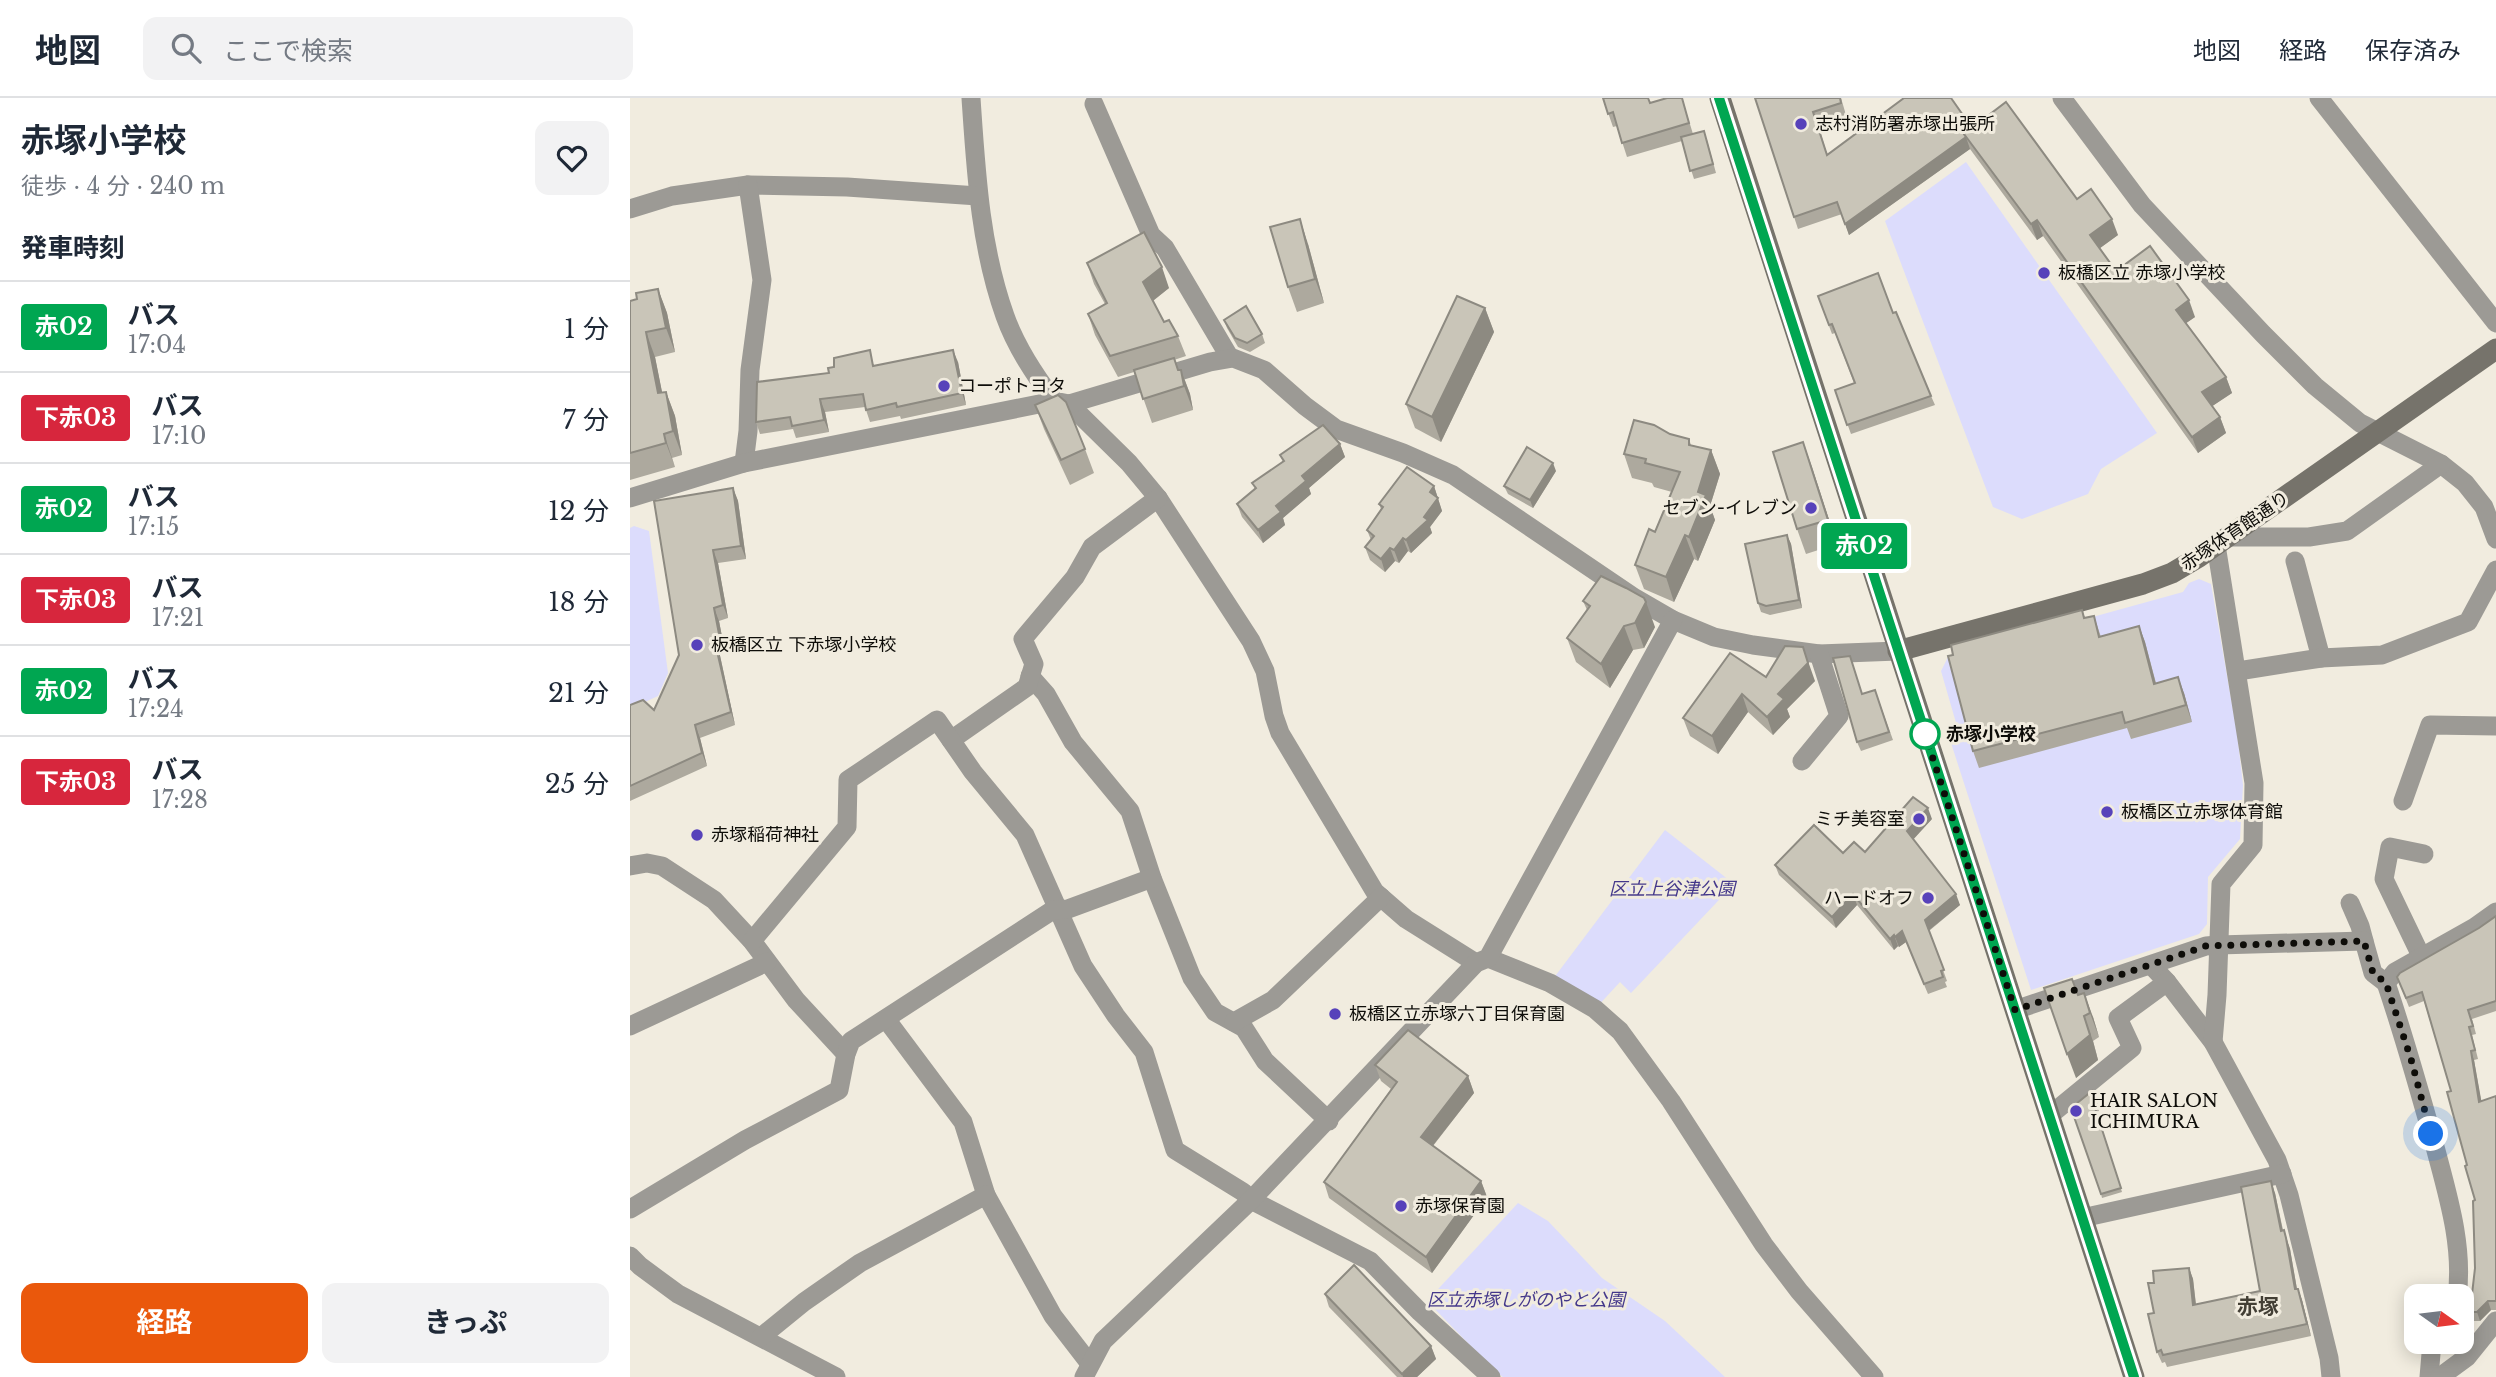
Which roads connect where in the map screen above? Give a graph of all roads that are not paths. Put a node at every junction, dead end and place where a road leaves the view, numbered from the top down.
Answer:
1 (971, 98) edge
2 (1720, 98) edge
3 (2062, 98) edge
4 (2319, 98) edge
5 (1094, 104) dead end
6 (748, 185) junction
7 (978, 196) junction
8 (630, 209) edge
9 (2496, 323) edge
10 (2496, 349) edge
11 (1230, 358) junction
12 (1061, 402) junction
13 (2378, 432) junction
14 (744, 463) junction
15 (2441, 464) junction
16 (630, 498) edge
17 (1158, 498) junction
18 (2496, 539) edge
19 (2223, 541) junction
20 (2295, 561) dead end
21 (2496, 570) edge
22 (1670, 618) junction
23 (1898, 652) junction
24 (1819, 654) junction
25 (2321, 658) junction
26 (2238, 671) junction
27 (1030, 676) junction
28 (2496, 726) edge
29 (951, 740) junction
30 (1802, 761) dead end
31 (2403, 801) dead end
32 (2424, 854) dead end
33 (630, 866) edge
34 (1152, 878) junction
35 (1381, 897) junction
36 (2350, 903) dead end
37 (1060, 910) junction
38 (2496, 912) edge
39 (752, 941) junction
40 (2364, 941) junction
41 (2218, 945) junction
42 (2423, 958) junction
43 (1482, 961) junction
44 (767, 962) junction
45 (2151, 965) junction
46 (2167, 982) junction
47 (2386, 983) junction
48 (2015, 1010) junction
49 (886, 1019) junction
50 (1234, 1022) junction
51 (630, 1027) edge
52 (2213, 1042) junction
53 (846, 1054) junction
54 (2049, 1116) junction
55 (1329, 1121) junction
56 (2282, 1174) junction
57 (986, 1195) junction
58 (1251, 1200) junction
59 (630, 1209) edge
60 (2082, 1218) junction
61 (630, 1256) edge
62 (2459, 1284) edge
63 (2496, 1321) edge
64 (761, 1337) junction
65 (2431, 1354) edge
66 (2467, 1357) junction
67 (1087, 1370) edge
68 (836, 1377) edge
69 (1490, 1377) edge
70 (1874, 1377) edge
71 (2134, 1377) edge
72 (2331, 1377) edge
73 (2430, 1377) edge
74 (2440, 1377) edge
75 (2472, 1377) edge

1 - 7 street
2 - 23 main road
3 - 13 street
4 - 9 street
5 - 11 street
6 - 7 street
6 - 8 street
6 - 14 street
7 - 12 street
10 - 13 main road, 赤塚体育館通り
11 - 12 street
11 - 22 street
12 - 14 street
12 - 17 street
13 - 15 street
13 - 19 main road, 赤塚体育館通り
14 - 16 street
15 - 18 street
15 - 19 street
17 - 27 street
17 - 35 street
19 - 23 main road, 赤塚体育館通り
19 - 26 street
20 - 25 street
21 - 25 street
22 - 24 street
22 - 43 street
23 - 24 street
23 - 48 main road
24 - 30 street
25 - 26 street
26 - 41 street
27 - 29 street
27 - 34 street
28 - 31 street
29 - 37 street
29 - 39 street
32 - 42 street
33 - 39 street
34 - 37 street
34 - 50 street
35 - 43 street
35 - 50 street
36 - 40 street
37 - 49 street
37 - 58 street
38 - 42 street
39 - 44 street
40 - 41 street
40 - 47 street
41 - 45 street
41 - 52 street
42 - 47 street
43 - 55 street
43 - 70 street
44 - 51 street
44 - 53 street
45 - 46 street
45 - 48 street
46 - 52 street
46 - 54 street
47 - 62 street
48 - 54 main road
49 - 53 street
49 - 57 street
50 - 55 street
52 - 56 street
53 - 59 street
54 - 60 main road
55 - 58 street
56 - 60 street
56 - 72 street
57 - 64 street
57 - 67 street
58 - 67 street
58 - 69 street
60 - 71 main road
61 - 64 street
63 - 66 street
64 - 68 street
65 - 73 street
66 - 74 street
66 - 75 street

